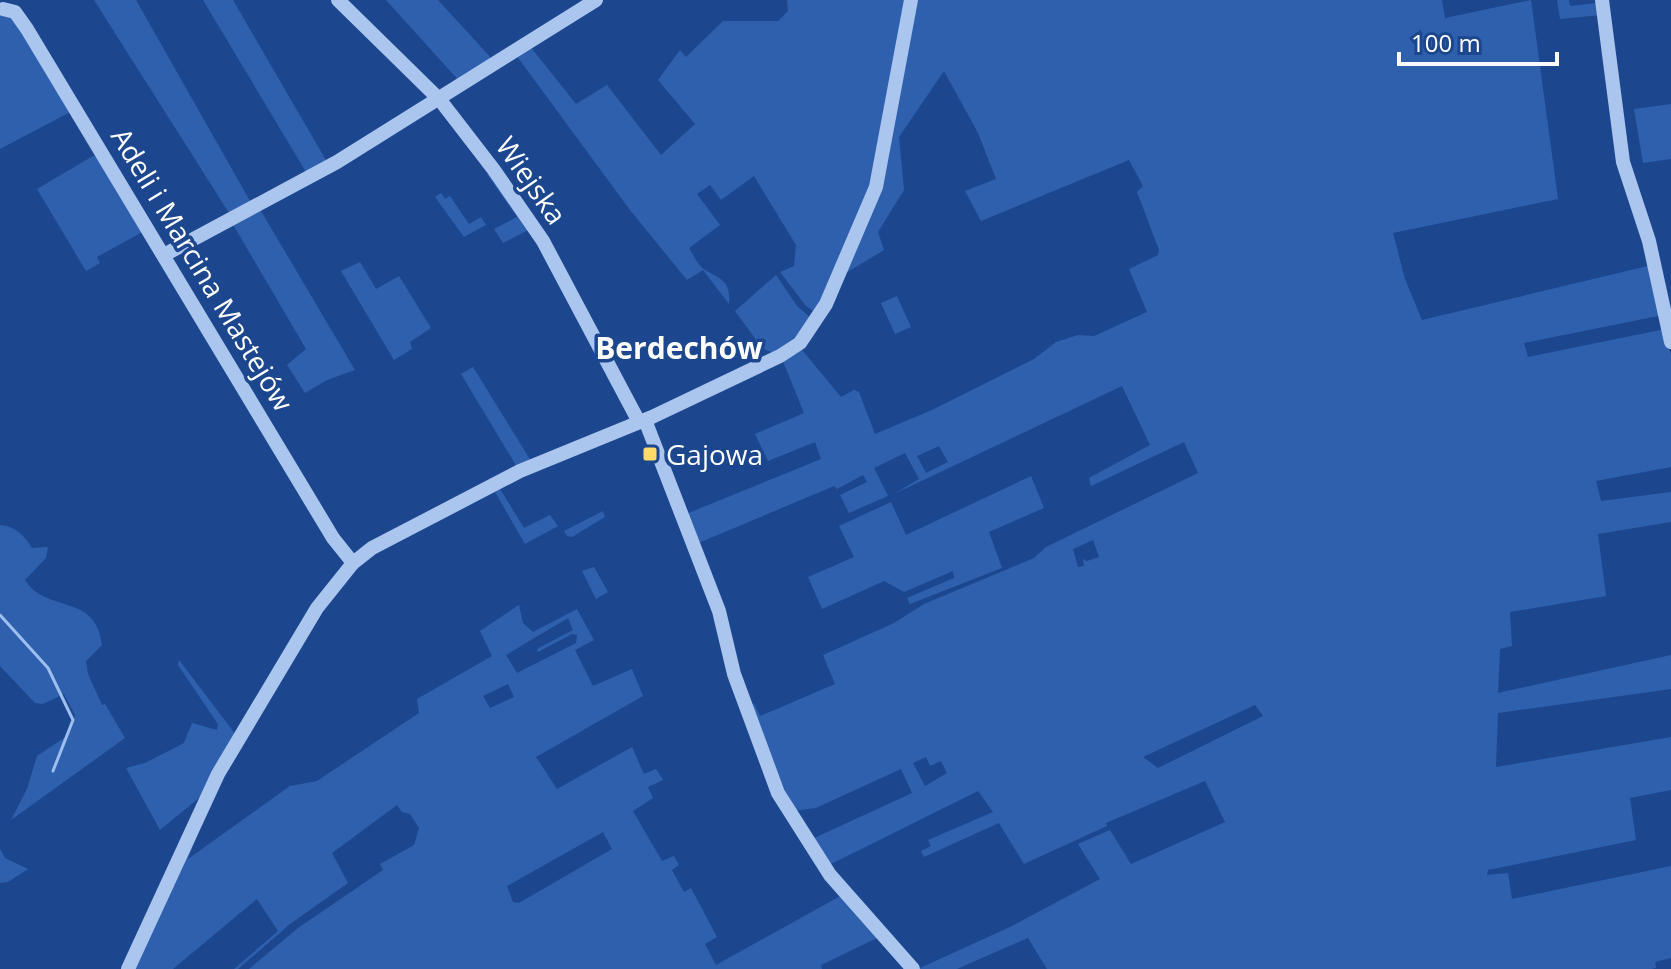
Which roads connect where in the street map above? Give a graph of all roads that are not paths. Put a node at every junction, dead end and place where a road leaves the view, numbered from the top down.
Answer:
1 (338, 0) edge
2 (596, 0) edge
3 (911, 0) edge
4 (1602, 0) edge
5 (3, 9) dead end
6 (440, 100) junction
7 (164, 255) junction
8 (1671, 342) edge
9 (642, 421) junction
10 (353, 563) junction
11 (128, 969) edge
12 (913, 969) edge

1 - 6 street, Wiejska
2 - 6 street
3 - 9 street
4 - 8 street
5 - 7 street, Adeli i Marcina Mastejów
6 - 7 street
6 - 9 street, Wiejska
7 - 10 street, Adeli i Marcina Mastejów
9 - 10 street
9 - 12 street, Wiejska
10 - 11 street

